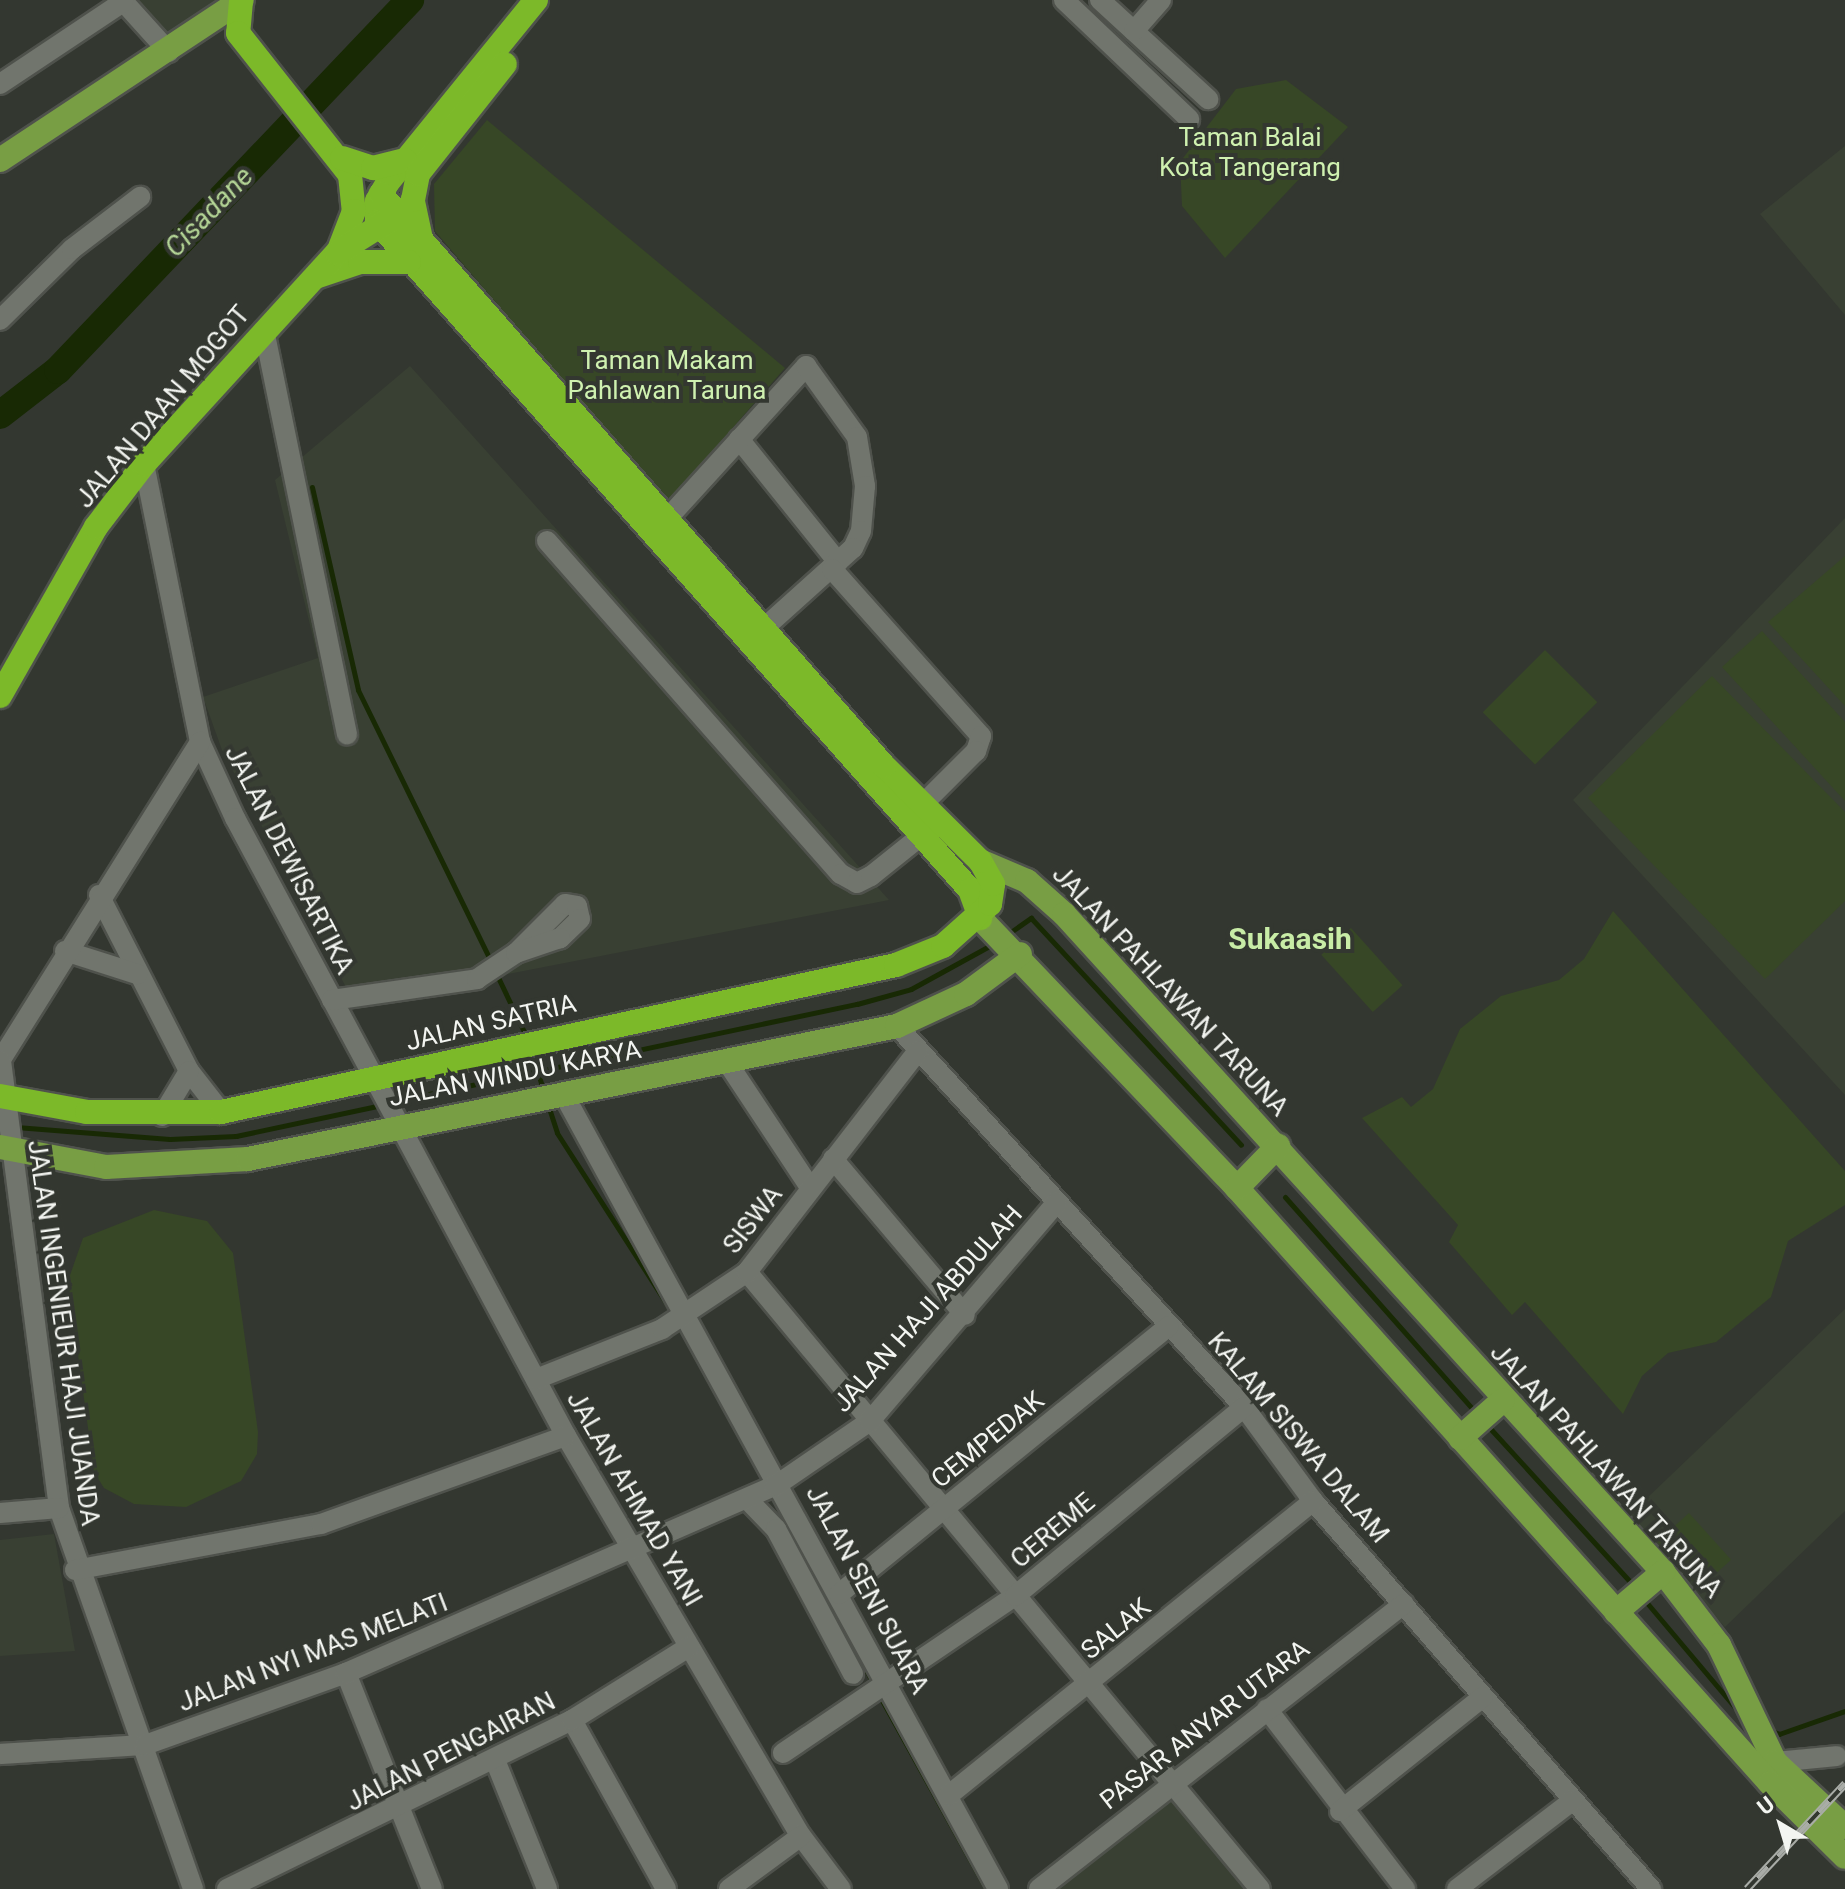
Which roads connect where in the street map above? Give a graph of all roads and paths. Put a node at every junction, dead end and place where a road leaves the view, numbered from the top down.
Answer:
1 (242, 0) edge
2 (536, 0) edge
3 (556, 0) edge
4 (1064, 0) edge
5 (1100, 0) edge
6 (1161, 0) edge
7 (123, 1) edge
8 (1134, 31) junction
9 (169, 52) junction
10 (0, 84) edge
11 (1208, 99) dead end
12 (1189, 119) dead end
13 (338, 153) junction
14 (0, 160) edge
15 (405, 160) junction
16 (140, 197) dead end
17 (389, 220) junction
18 (337, 253) junction
19 (417, 255) junction
20 (313, 278) junction
21 (0, 320) edge
22 (264, 330) junction
23 (739, 439) junction
24 (144, 464) junction
25 (667, 519) junction
26 (547, 541) dead end
27 (835, 566) junction
28 (764, 628) junction
29 (2, 688) edge
30 (347, 735) dead end
31 (200, 742) junction
32 (921, 806) junction
33 (921, 836) junction
34 (980, 861) junction
35 (99, 895) junction
36 (987, 922) junction
37 (1017, 950) junction
38 (65, 951) junction
39 (509, 959) dead end
40 (137, 974) junction
41 (332, 1000) junction
42 (897, 1026) junction
43 (918, 1051) junction
44 (0, 1061) edge
45 (727, 1062) junction
46 (189, 1071) junction
47 (376, 1082) junction
48 (560, 1094) junction
49 (4, 1099) edge
50 (221, 1112) junction
51 (162, 1116) junction
52 (397, 1122) junction
53 (5, 1146) edge
54 (1278, 1146) junction
55 (833, 1159) junction
56 (1237, 1188) junction
57 (811, 1189) junction
58 (1057, 1202) junction
59 (747, 1272) junction
60 (965, 1315) junction
61 (686, 1317) junction
62 (1169, 1326) junction
63 (536, 1379) junction
64 (1498, 1404) junction
65 (1244, 1407) junction
66 (870, 1421) junction
67 (1464, 1435) junction
68 (566, 1436) junction
69 (778, 1484) junction
70 (750, 1498) junction
71 (1313, 1501) junction
72 (59, 1508) junction
73 (944, 1509) junction
74 (0, 1513) edge
75 (632, 1552) junction
76 (75, 1570) junction
77 (1659, 1576) junction
78 (839, 1594) junction
79 (1015, 1596) junction
80 (1404, 1604) junction
81 (1620, 1609) junction
82 (689, 1647) junction
83 (346, 1673) junction
84 (853, 1674) dead end
85 (1090, 1684) junction
86 (882, 1691) junction
87 (1483, 1697) junction
88 (1267, 1709) junction
89 (572, 1720) junction
90 (145, 1745) junction
91 (1841, 1751) edge
92 (783, 1753) dead end
93 (0, 1754) edge
94 (1773, 1757) junction
95 (495, 1760) junction
96 (1173, 1782) junction
97 (1803, 1788) junction
98 (949, 1795) junction
99 (1572, 1801) junction
100 (401, 1810) junction
101 (1340, 1811) junction
102 (1843, 1821) edge
103 (801, 1836) junction
104 (1845, 1857) edge
105 (193, 1889) edge
106 (227, 1889) edge
107 (432, 1889) edge
108 (547, 1889) edge
109 (666, 1889) edge
110 (729, 1889) edge
111 (841, 1889) edge
112 (998, 1889) edge
113 (1039, 1889) edge
114 (1260, 1889) edge
115 (1405, 1889) edge
116 (1457, 1889) edge
117 (1651, 1889) edge

1 - 9 main road
1 - 13 highway
2 - 15 highway
3 - 19 highway
4 - 12 street
5 - 8 street
6 - 8 street
7 - 9 street
7 - 10 street
8 - 11 street
9 - 14 main road
13 - 15 highway
13 - 18 highway
15 - 17 highway
16 - 21 street
17 - 18 highway, JALAN DAAN MOGOT
17 - 19 highway, JALAN PAHLAWAN TARUNA
18 - 20 highway, JALAN DAAN MOGOT
19 - 20 highway
19 - 25 highway, JALAN PAHLAWAN TARUNA
19 - 33 highway, JALAN PAHLAWAN TARUNA
20 - 22 highway, JALAN DAAN MOGOT
22 - 24 highway, JALAN DAAN MOGOT
22 - 30 street
23 - 25 street
23 - 27 street
23 - 27 street
24 - 29 highway, JALAN DAAN MOGOT
24 - 31 street, JALAN DEWISARTIKA
25 - 28 highway, JALAN PAHLAWAN TARUNA
26 - 33 street
27 - 28 street
27 - 32 street
28 - 32 highway, JALAN PAHLAWAN TARUNA
31 - 35 street
31 - 41 street, JALAN DEWISARTIKA
32 - 34 highway, JALAN PAHLAWAN TARUNA
33 - 36 highway, JALAN PAHLAWAN TARUNA
34 - 36 highway
34 - 54 main road, JALAN PAHLAWAN TARUNA
35 - 38 street
35 - 40 street
36 - 37 main road
36 - 47 highway, JALAN SATRIA
37 - 42 main road, JALAN WINDU KARYA
37 - 56 main road
38 - 40 street
38 - 44 street
39 - 41 street
40 - 46 street
41 - 47 street, JALAN DEWISARTIKA
42 - 43 street, KALAM SISWA DALAM
42 - 45 main road, JALAN WINDU KARYA
43 - 55 street, SISWA
43 - 58 street, KALAM SISWA DALAM
44 - 49 street, JALAN INGENIEUR HAJI JUANDA
45 - 48 main road, JALAN WINDU KARYA
45 - 57 street
46 - 50 street
46 - 51 street
47 - 50 highway, JALAN SATRIA
47 - 52 street, JALAN DEWISARTIKA
48 - 52 main road, JALAN WINDU KARYA
48 - 61 street, JALAN SENI SUARA
49 - 51 highway, JALAN SATRIA
49 - 53 street, JALAN INGENIEUR HAJI JUANDA
50 - 51 highway, JALAN SATRIA
52 - 53 main road, JALAN WINDU KARYA
52 - 63 street, JALAN AHMAD YANI
53 - 72 street, JALAN INGENIEUR HAJI JUANDA
54 - 56 main road
54 - 64 main road, JALAN PAHLAWAN TARUNA
55 - 57 street, SISWA
55 - 60 street
56 - 67 main road
57 - 59 street, SISWA
58 - 60 street, JALAN HAJI ABDULAH
58 - 62 street, KALAM SISWA DALAM
59 - 61 street, SISWA
59 - 66 street
60 - 66 street, JALAN HAJI ABDULAH
61 - 63 street, SISWA
61 - 69 street, JALAN SENI SUARA
62 - 65 street, KALAM SISWA DALAM
62 - 73 street, CEMPEDAK
63 - 68 street, JALAN AHMAD YANI
64 - 67 main road
64 - 77 main road, JALAN PAHLAWAN TARUNA
65 - 71 street, KALAM SISWA DALAM
65 - 79 street, CEREME
66 - 69 street, JALAN HAJI ABDULAH
66 - 73 street
67 - 81 main road
68 - 75 street, JALAN AHMAD YANI
68 - 76 street
69 - 70 street, JALAN HAJI ABDULAH
69 - 78 street, JALAN SENI SUARA
70 - 75 street, JALAN HAJI ABDULAH
70 - 84 street
71 - 80 street, KALAM SISWA DALAM
71 - 85 street, SALAK
72 - 74 street
72 - 76 street, JALAN INGENIEUR HAJI JUANDA
73 - 78 street, CEMPEDAK
73 - 79 street
75 - 82 street, JALAN AHMAD YANI
75 - 83 street, JALAN NYI MAS MELATI
76 - 90 street, JALAN INGENIEUR HAJI JUANDA
77 - 81 main road
77 - 94 main road, JALAN PAHLAWAN TARUNA
78 - 86 street, JALAN SENI SUARA
79 - 85 street
79 - 86 street, CEREME
80 - 87 street, KALAM SISWA DALAM
80 - 88 street, PASAR ANYAR UTARA
81 - 104 main road
82 - 89 street, JALAN PENGAIRAN
82 - 103 street, JALAN AHMAD YANI
83 - 90 street, JALAN NYI MAS MELATI
83 - 100 street
85 - 96 street
85 - 98 street, SALAK
86 - 92 street, CEREME
86 - 98 street, JALAN SENI SUARA
87 - 99 street, KALAM SISWA DALAM
87 - 101 street
88 - 96 street, PASAR ANYAR UTARA
88 - 101 street
89 - 95 street, JALAN PENGAIRAN
89 - 109 street
90 - 93 street, JALAN NYI MAS MELATI
90 - 105 street, JALAN INGENIEUR HAJI JUANDA
91 - 94 street
91 - 97 street
94 - 97 main road, JALAN PAHLAWAN TARUNA
95 - 100 street, JALAN PENGAIRAN
95 - 108 street
96 - 113 street, PASAR ANYAR UTARA
96 - 114 street
97 - 102 main road, JALAN PAHLAWAN TARUNA
98 - 112 street, JALAN SENI SUARA
99 - 116 street
99 - 117 street, KALAM SISWA DALAM
100 - 106 street, JALAN PENGAIRAN
100 - 107 street
101 - 115 street
103 - 110 street
103 - 111 street, JALAN AHMAD YANI

